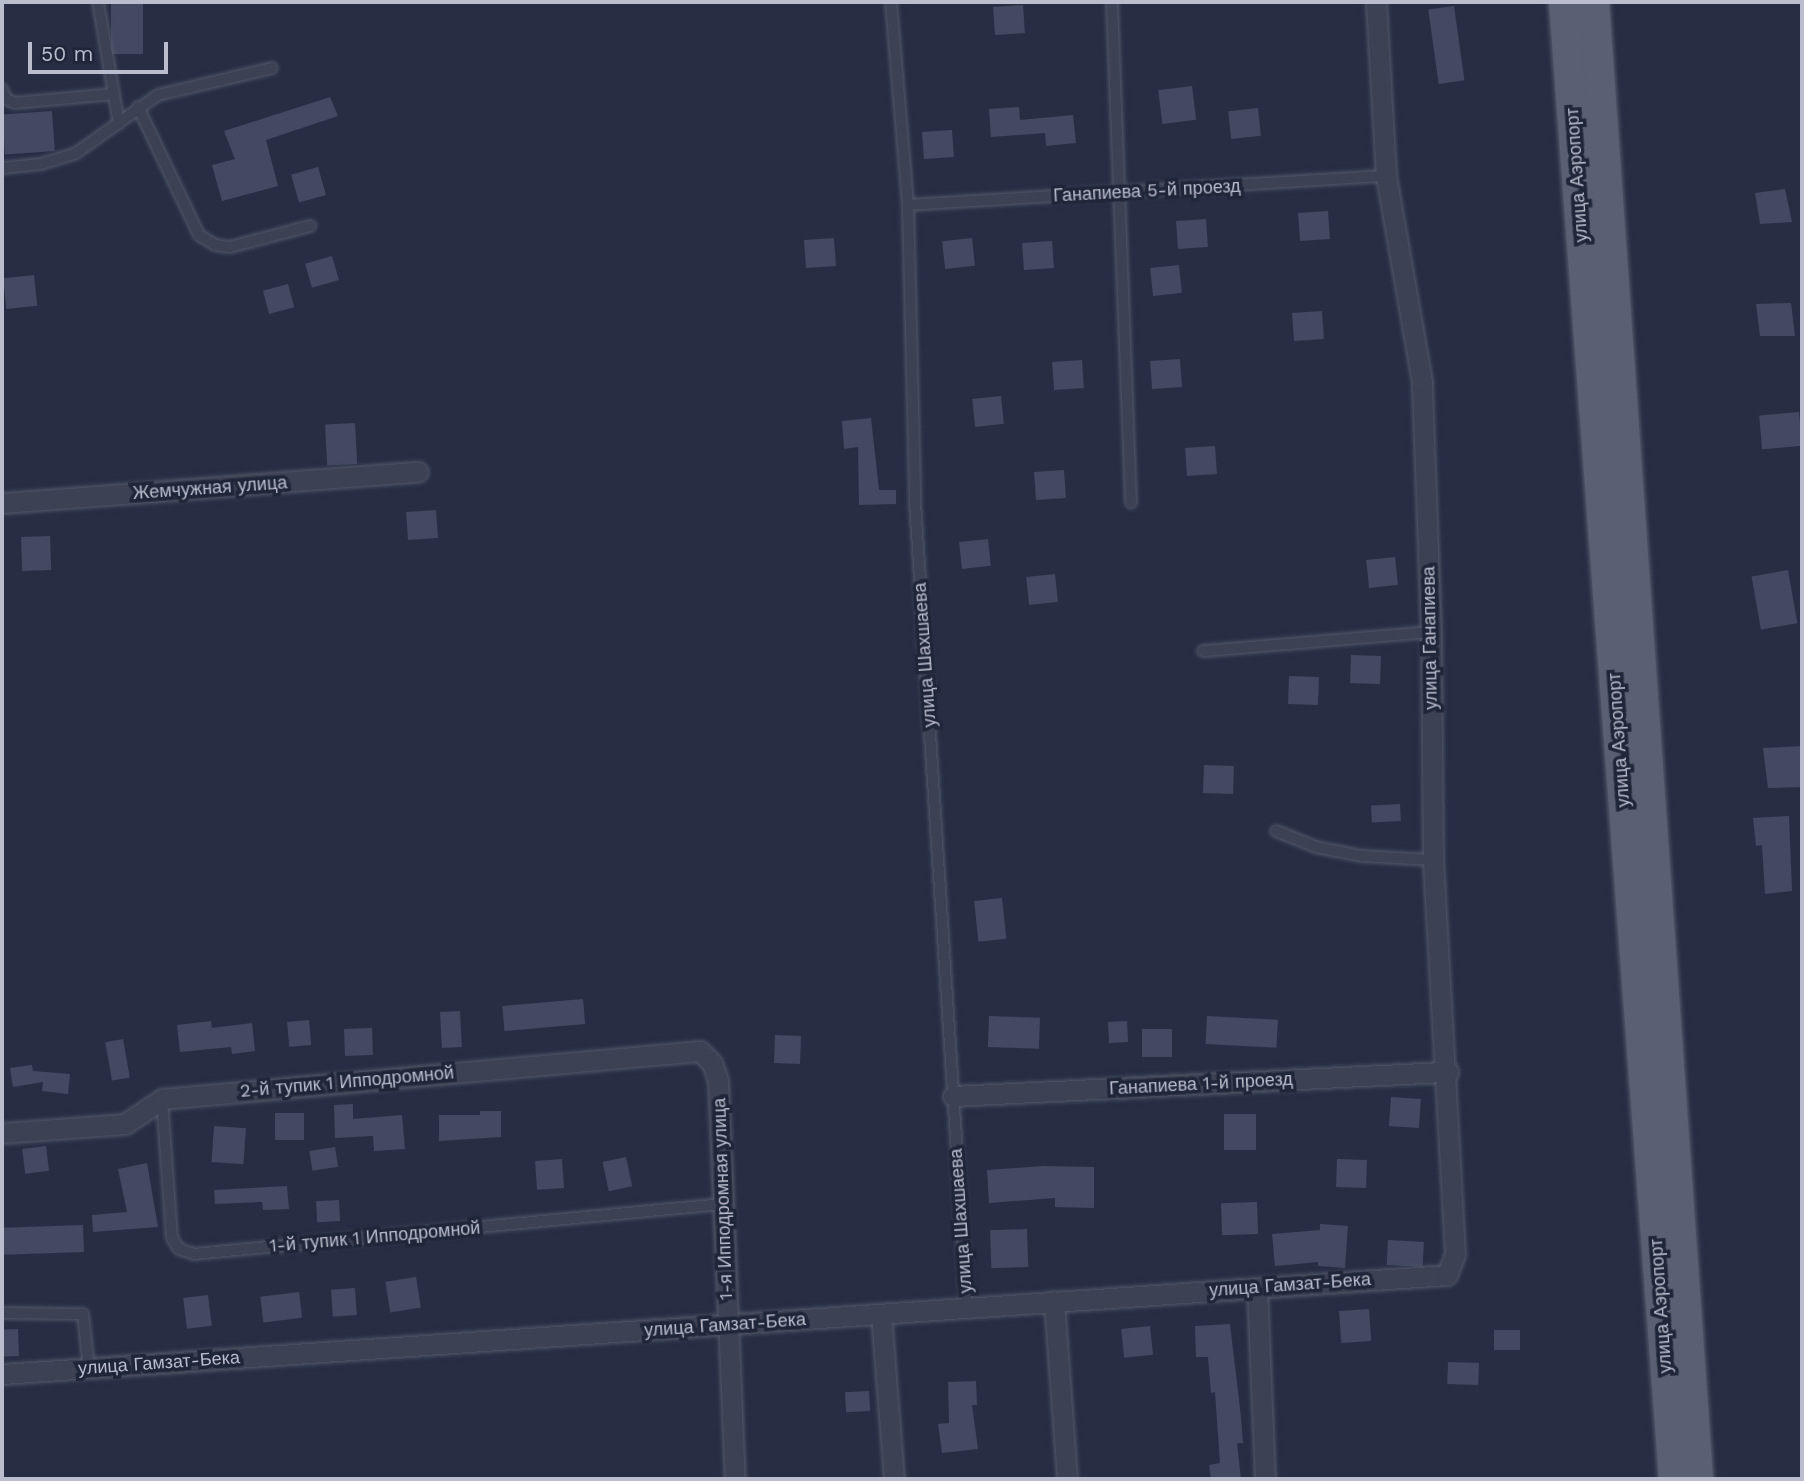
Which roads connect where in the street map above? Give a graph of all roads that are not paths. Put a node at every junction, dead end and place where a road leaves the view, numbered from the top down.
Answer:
1 (98, 2) edge
2 (891, 2) edge
3 (1112, 2) edge
4 (1376, 2) edge
5 (1564, 2) edge
6 (1594, 2) edge
7 (272, 68) dead end
8 (2, 89) edge
9 (114, 94) junction
10 (138, 107) junction
11 (119, 123) junction
12 (2, 168) edge
13 (1386, 176) junction
14 (1118, 193) junction
15 (908, 205) junction
16 (310, 226) dead end
17 (418, 472) dead end
18 (2, 503) edge
19 (1130, 503) dead end
20 (1431, 632) junction
21 (1203, 650) dead end
22 (1276, 831) dead end
23 (1433, 860) junction
24 (699, 1051) joint
25 (1448, 1072) junction
26 (953, 1096) junction
27 (162, 1099) junction
28 (2, 1133) edge
29 (723, 1205) junction
30 (1447, 1275) joint
31 (1257, 1288) junction
32 (1054, 1301) junction
33 (967, 1308) junction
34 (2, 1312) edge
35 (881, 1314) junction
36 (729, 1325) junction
37 (89, 1368) junction
38 (2, 1374) edge
39 (735, 1479) edge
40 (894, 1479) edge
41 (1067, 1479) edge
42 (1265, 1479) edge
43 (1674, 1479) edge
44 (1698, 1479) edge

1 - 9 lane
2 - 15 lane, улица Шахшаева
3 - 14 lane
4 - 13 street, улица Ганапиева
5 - 43 main road, улица Аэропорт
6 - 44 main road, улица Аэропорт
7 - 10 lane
8 - 9 lane
9 - 11 lane
10 - 11 lane
10 - 16 lane
11 - 12 lane
13 - 14 lane, Ганапиева 5-й проезд
13 - 20 street, улица Ганапиева
14 - 15 lane, Ганапиева 5-й проезд
14 - 19 lane
15 - 26 lane, улица Шахшаева
17 - 18 street, Жемчужная улица
20 - 21 lane
20 - 23 street, улица Ганапиева
22 - 23 lane
23 - 25 street, улица Ганапиева
24 - 27 street, 2-й тупик 1 Ипподромной
24 - 29 street, 1-я Ипподромная улица
25 - 26 street, Ганапиева 1-й проезд
25 - 30 street, улица Ганапиева
26 - 33 lane, улица Шахшаева
27 - 28 street, 2-й тупик 1 Ипподромной
27 - 29 lane, 1-й тупик 1 Ипподромной
29 - 36 street, 1-я Ипподромная улица
30 - 31 street, улица Гамзат-Бека
31 - 32 street, улица Гамзат-Бека
31 - 42 street
32 - 33 street, улица Гамзат-Бека
32 - 41 street
33 - 35 street, улица Гамзат-Бека
34 - 37 lane
35 - 36 street, улица Гамзат-Бека
35 - 40 street
36 - 37 street, улица Гамзат-Бека
36 - 39 street, 1-я Ипподромная улица
37 - 38 street, улица Гамзат-Бека

